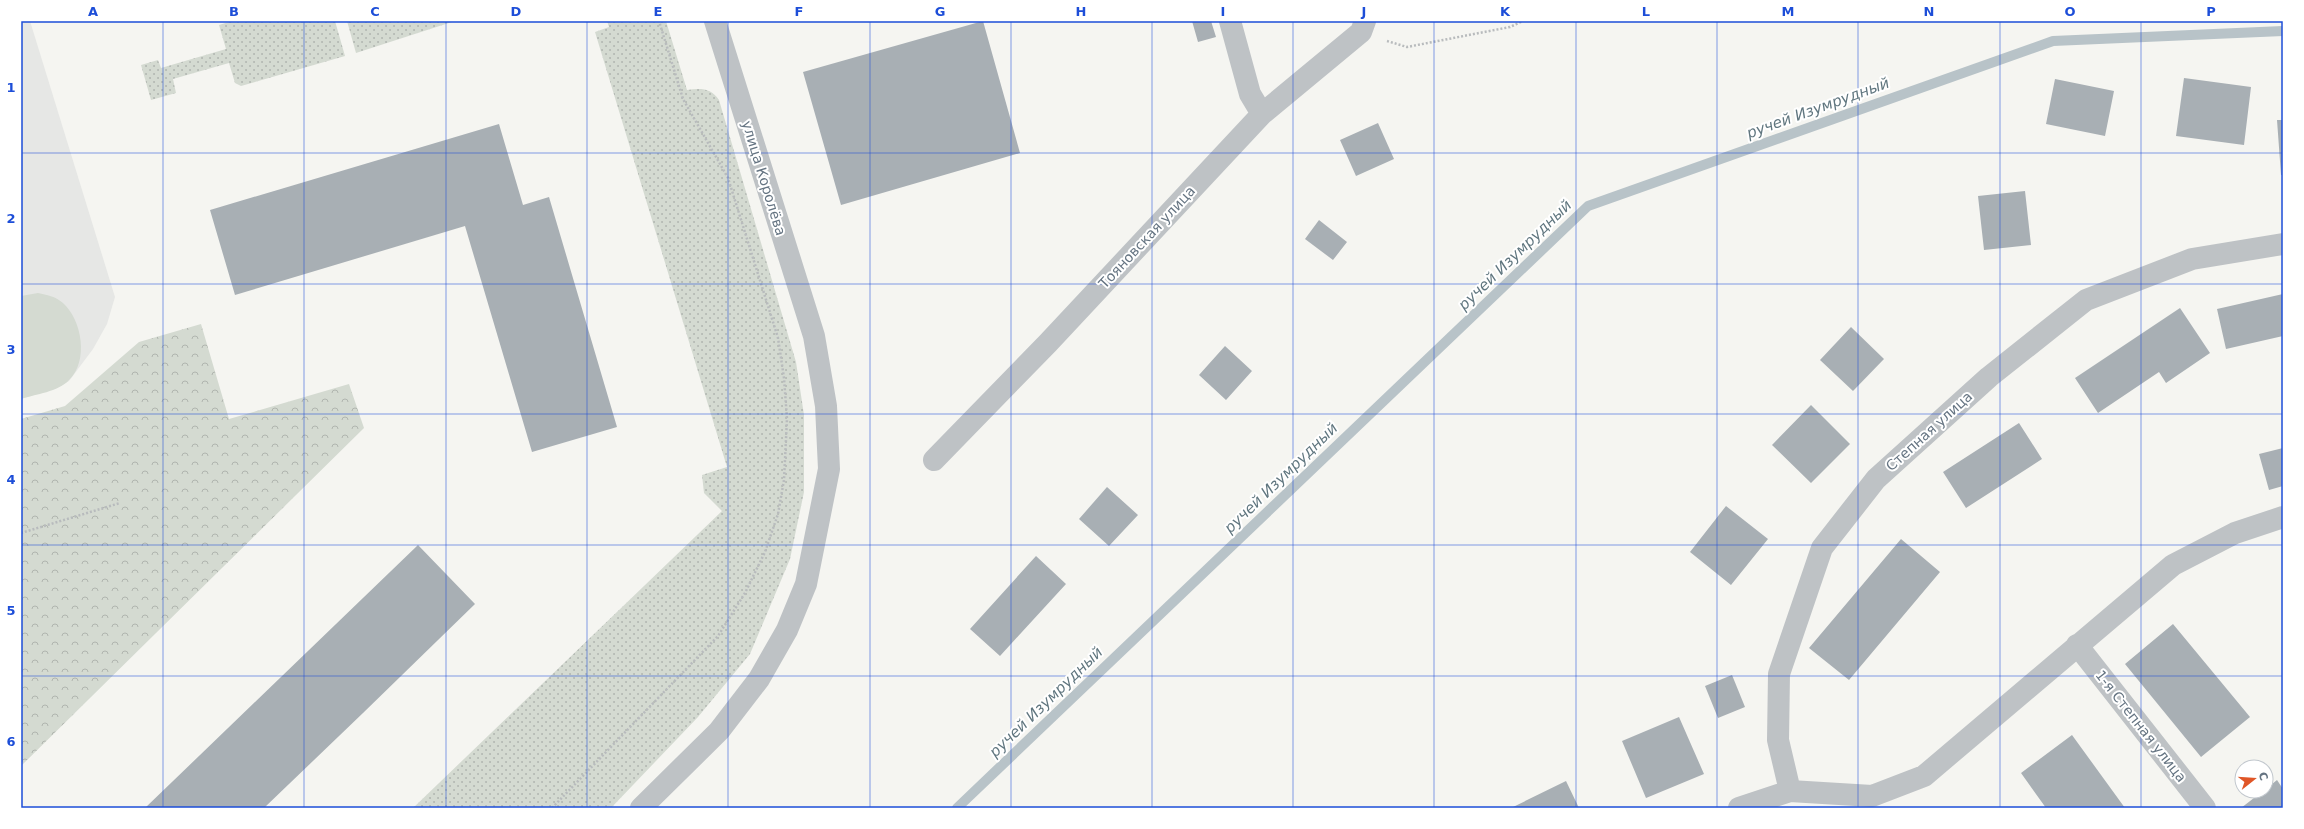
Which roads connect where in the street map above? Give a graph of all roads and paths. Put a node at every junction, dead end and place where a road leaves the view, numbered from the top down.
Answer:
1 (659, 21) edge
2 (715, 21) edge
3 (1230, 21) edge
4 (1523, 21) edge
5 (1363, 26) edge
6 (1262, 114) junction
7 (2283, 244) edge
8 (934, 460) dead end
9 (120, 503) dead end
10 (2283, 517) edge
11 (21, 532) edge
12 (2077, 645) junction
13 (1790, 791) junction
14 (552, 808) edge
15 (641, 808) edge
16 (1739, 808) edge
17 (2205, 808) edge

1 - 14 path
2 - 15 street, улица Королёва
3 - 6 street
4 - 5 path
5 - 6 street, Тояновская улица
6 - 8 street, Тояновская улица
7 - 13 street, Степная улица
9 - 11 path
10 - 12 street
12 - 13 street
12 - 17 street, 1-я Степная улица
13 - 16 street

